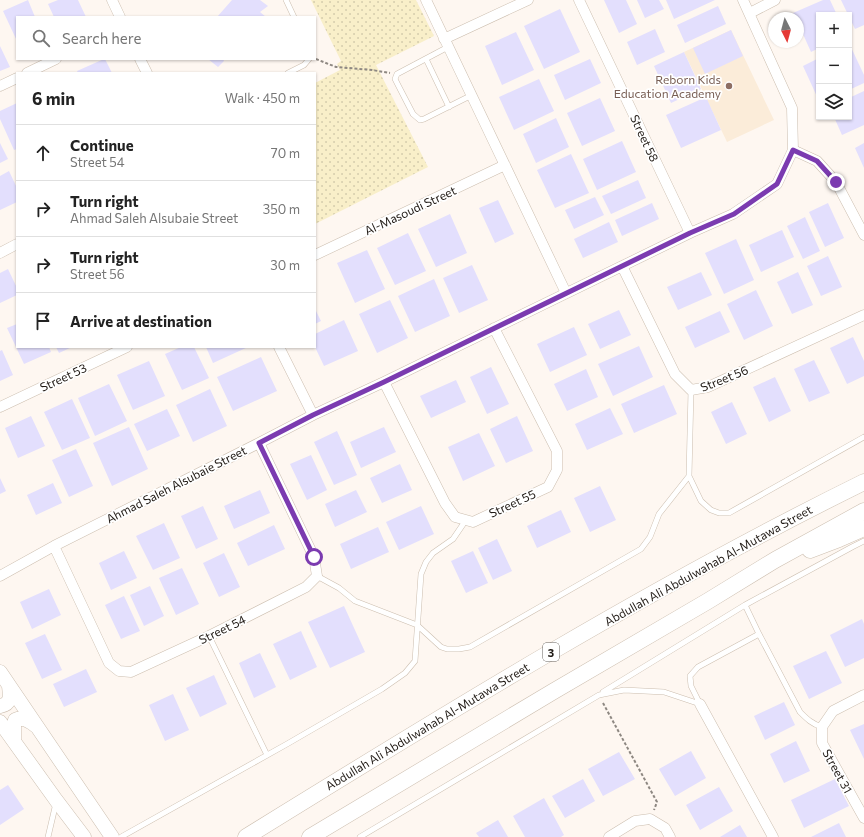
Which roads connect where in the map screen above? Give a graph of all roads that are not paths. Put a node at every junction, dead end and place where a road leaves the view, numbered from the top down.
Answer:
1 (112, 0) edge
2 (286, 0) edge
3 (426, 0) edge
4 (528, 0) edge
5 (579, 0) edge
6 (743, 0) edge
7 (775, 0) edge
8 (750, 12) junction
9 (120, 16) edge
10 (294, 16) edge
11 (446, 43) junction
12 (426, 59) junction
13 (54, 60) edge
14 (140, 60) edge
15 (308, 60) edge
16 (29, 72) edge
17 (146, 72) edge
18 (290, 72) edge
19 (16, 78) edge
20 (0, 86) edge
21 (472, 95) junction
22 (449, 107) junction
23 (793, 150) junction
24 (505, 165) junction
25 (690, 233) junction
26 (864, 235) edge
27 (16, 245) edge
28 (0, 253) edge
29 (316, 255) edge
30 (622, 266) junction
31 (566, 293) junction
32 (864, 315) edge
33 (494, 328) junction
34 (125, 348) edge
35 (280, 348) edge
36 (384, 382) junction
37 (691, 390) junction
38 (0, 407) edge
39 (313, 415) junction
40 (864, 437) edge
41 (259, 443) junction
42 (688, 476) junction
43 (864, 477) edge
44 (864, 482) edge
45 (822, 503) junction
46 (864, 511) edge
47 (466, 520) junction
48 (864, 528) edge
49 (864, 541) edge
50 (54, 546) junction
51 (775, 560) junction
52 (0, 576) edge
53 (317, 576) junction
54 (745, 605) junction
55 (417, 625) junction
56 (759, 634) junction
57 (209, 636) junction
58 (0, 672) edge
59 (9, 686) junction
60 (599, 695) junction
61 (864, 695) edge
62 (700, 704) junction
63 (0, 706) edge
64 (0, 722) edge
65 (37, 726) junction
66 (822, 728) junction
67 (14, 741) junction
68 (267, 755) junction
69 (56, 800) junction
70 (864, 818) edge
71 (48, 837) edge
72 (84, 837) edge
73 (112, 837) edge
74 (121, 837) edge
75 (246, 837) edge
76 (310, 837) edge
77 (360, 837) edge
78 (608, 837) edge
79 (670, 837) edge
80 (773, 837) edge

1 - 9 street
2 - 10 lane
3 - 11 street
4 - 11 street
5 - 25 street, Street 58
6 - 8 street, Ahmad Saleh Alsubaie Street
7 - 8 street
8 - 23 street, Ahmad Saleh Alsubaie Street
11 - 12 lane
11 - 21 street
12 - 22 lane
12 - 22 lane
13 - 16 street
14 - 17 street
15 - 18 lane
19 - 20 street
21 - 22 lane
21 - 24 street
23 - 25 street, Ahmad Saleh Alsubaie Street
23 - 26 street
24 - 29 street, Al-Masoudi Street
24 - 31 street
25 - 30 street, Ahmad Saleh Alsubaie Street
27 - 28 street
30 - 31 street, Ahmad Saleh Alsubaie Street
30 - 37 street, Street 56
31 - 33 street, Ahmad Saleh Alsubaie Street
32 - 37 street, Street 56
33 - 36 street, Ahmad Saleh Alsubaie Street
33 - 47 street, Street 55
34 - 38 street, Street 53
35 - 39 street
36 - 39 street, Ahmad Saleh Alsubaie Street
36 - 47 street
37 - 42 lane
39 - 41 street, Ahmad Saleh Alsubaie Street
40 - 42 lane
41 - 50 street, Ahmad Saleh Alsubaie Street
41 - 53 street
42 - 55 lane
43 - 45 main road
44 - 45 main road, Abdullah Ali Abdulwahab Al-Mutawa Street / 3
45 - 75 main road, Abdullah Ali Abdulwahab Al-Mutawa Street / 3
46 - 51 main road
47 - 55 lane
48 - 51 main road
49 - 54 lane
50 - 52 street, Ahmad Saleh Alsubaie Street
50 - 57 street, Street 54
51 - 76 main road
53 - 55 lane
53 - 57 street, Street 54
54 - 56 lane
54 - 60 lane
55 - 68 lane
56 - 62 lane
56 - 66 lane
57 - 68 lane
58 - 59 street
59 - 63 street
59 - 65 street
60 - 62 lane
60 - 77 lane
61 - 66 street
62 - 80 street
64 - 67 street
65 - 67 street
65 - 73 street
66 - 70 street, Street 31
67 - 69 street
68 - 74 lane
69 - 71 lane
69 - 72 street
78 - 79 street

